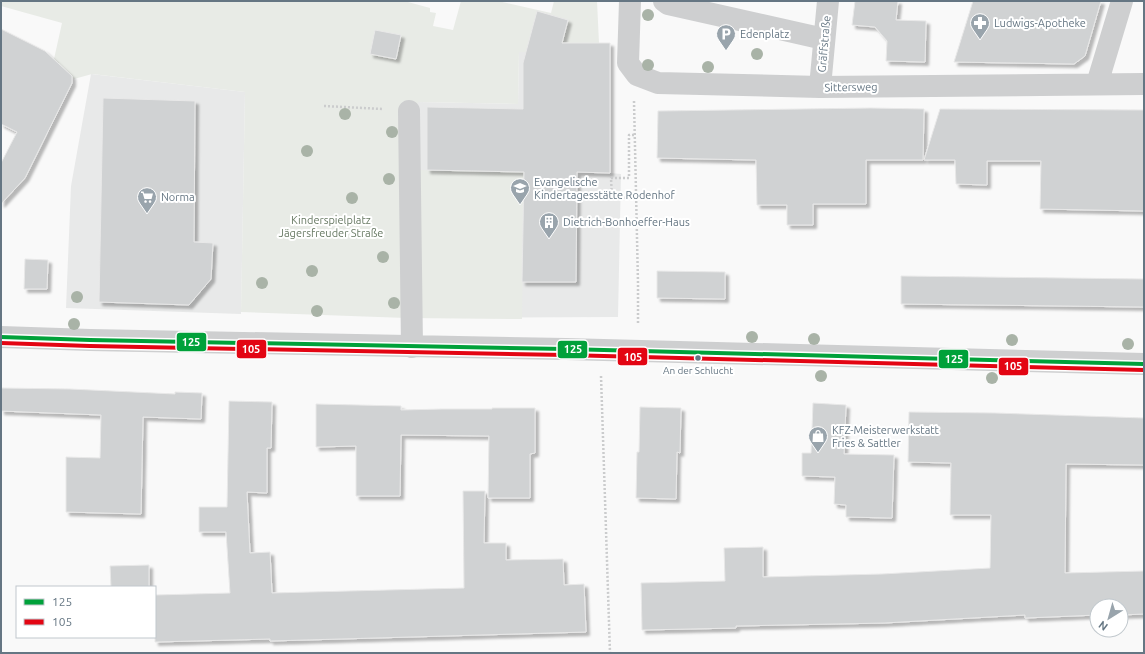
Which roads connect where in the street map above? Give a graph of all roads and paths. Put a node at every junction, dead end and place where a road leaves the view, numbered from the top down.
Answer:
1 (630, 1) edge
2 (664, 1) edge
3 (828, 1) edge
4 (1122, 1) edge
5 (824, 39) junction
6 (637, 75) junction
7 (1097, 84) junction
8 (1144, 84) edge
9 (820, 87) junction
10 (324, 106) dead end
11 (409, 111) joint
12 (635, 135) junction
13 (576, 197) dead end
14 (612, 198) junction
15 (636, 198) junction
16 (638, 324) dead end
17 (1, 337) edge
18 (412, 347) junction
19 (1144, 364) edge
20 (600, 374) dead end
21 (610, 653) edge

1 - 6 street
2 - 5 street
3 - 5 street, Gräffstraße
4 - 7 street
5 - 9 street, Gräffstraße
6 - 9 street, Sittersweg
6 - 12 path
7 - 8 street, Sittersweg
7 - 9 street, Sittersweg
10 - 11 path
11 - 18 street
12 - 14 path
12 - 15 path
13 - 14 path
14 - 15 path
15 - 16 path
17 - 18 street
18 - 19 street
20 - 21 path

